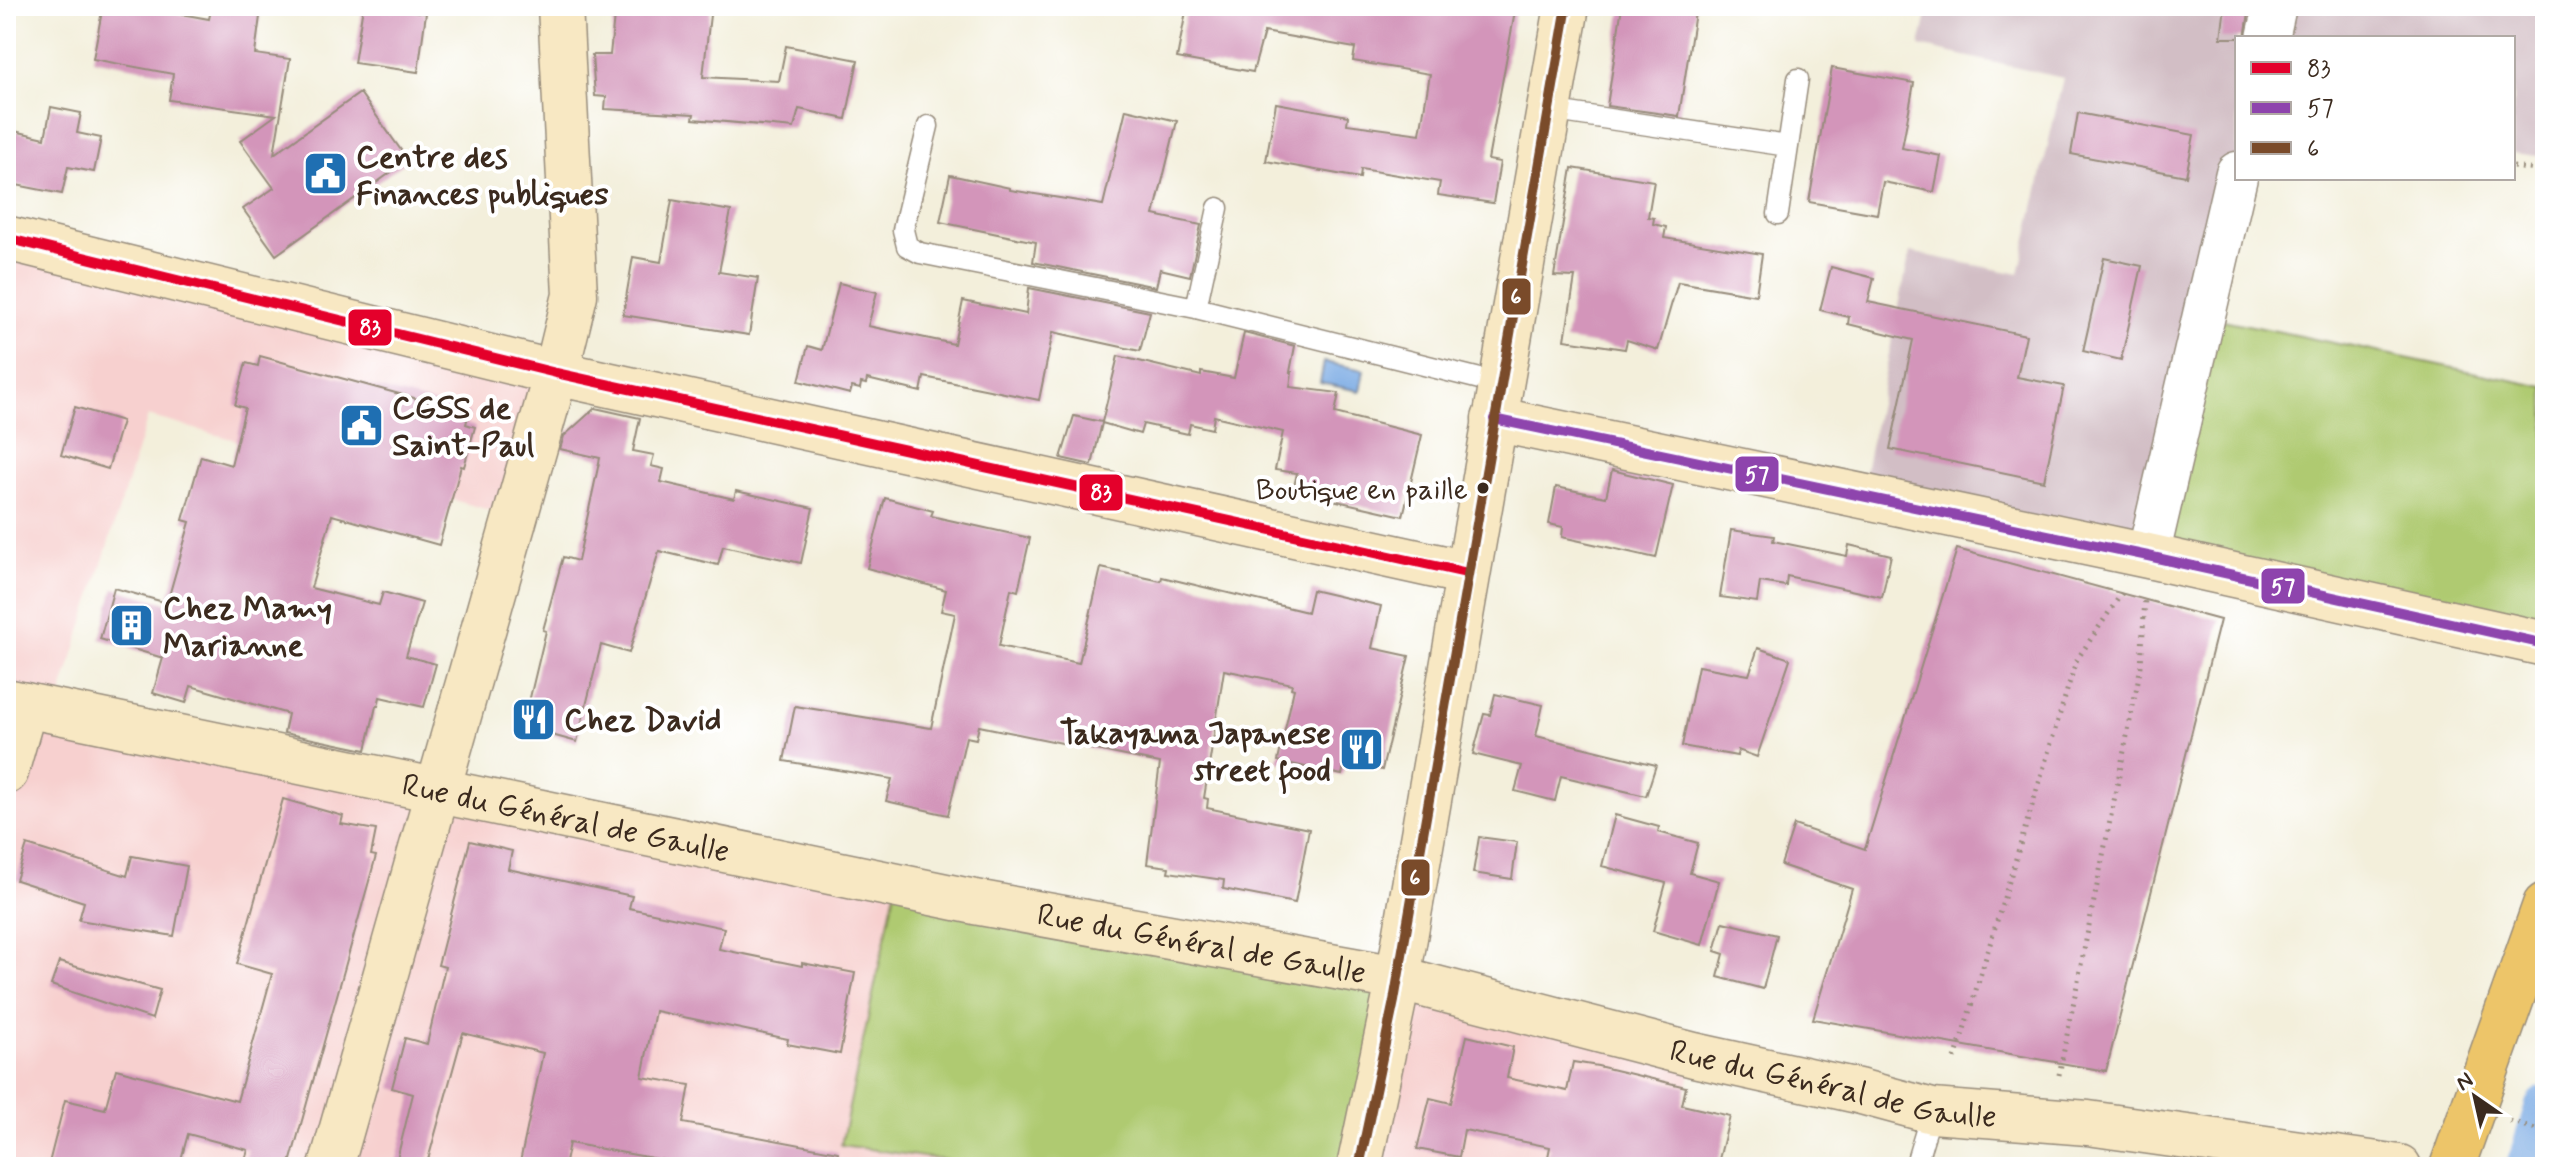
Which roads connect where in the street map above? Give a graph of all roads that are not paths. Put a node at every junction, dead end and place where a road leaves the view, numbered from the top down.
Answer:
1 (560, 6) edge
2 (1567, 6) edge
3 (2275, 6) edge
4 (2268, 36) edge
5 (1798, 79) dead end
6 (1549, 110) junction
7 (928, 126) dead end
8 (1788, 146) junction
9 (2235, 180) edge
10 (1218, 208) dead end
11 (1778, 214) dead end
12 (6, 238) edge
13 (1196, 308) junction
14 (556, 373) junction
15 (1497, 401) junction
16 (2148, 556) junction
17 (1467, 573) junction
18 (2545, 644) edge
19 (16, 703) edge
20 (6, 772) edge
21 (438, 790) junction
22 (2545, 905) edge
23 (1397, 978) junction
24 (1932, 1111) junction
25 (331, 1167) edge
26 (1359, 1167) edge
27 (1915, 1167) edge
28 (2399, 1167) edge
29 (2452, 1167) edge

1 - 14 street
2 - 6 street
3 - 4 street
5 - 8 lane
6 - 8 lane
6 - 15 street
7 - 13 lane
8 - 11 lane
9 - 16 street
10 - 13 lane
12 - 14 street
13 - 15 lane
14 - 17 street
14 - 21 street
15 - 16 street
15 - 17 street
16 - 18 street
17 - 23 street
19 - 20 street
19 - 21 street, Rue du Général de Gaulle
21 - 23 street, Rue du Général de Gaulle
21 - 25 street
22 - 29 main road
23 - 24 street, Rue du Général de Gaulle
23 - 26 street
24 - 27 lane
24 - 28 street, Rue du Général de Gaulle

